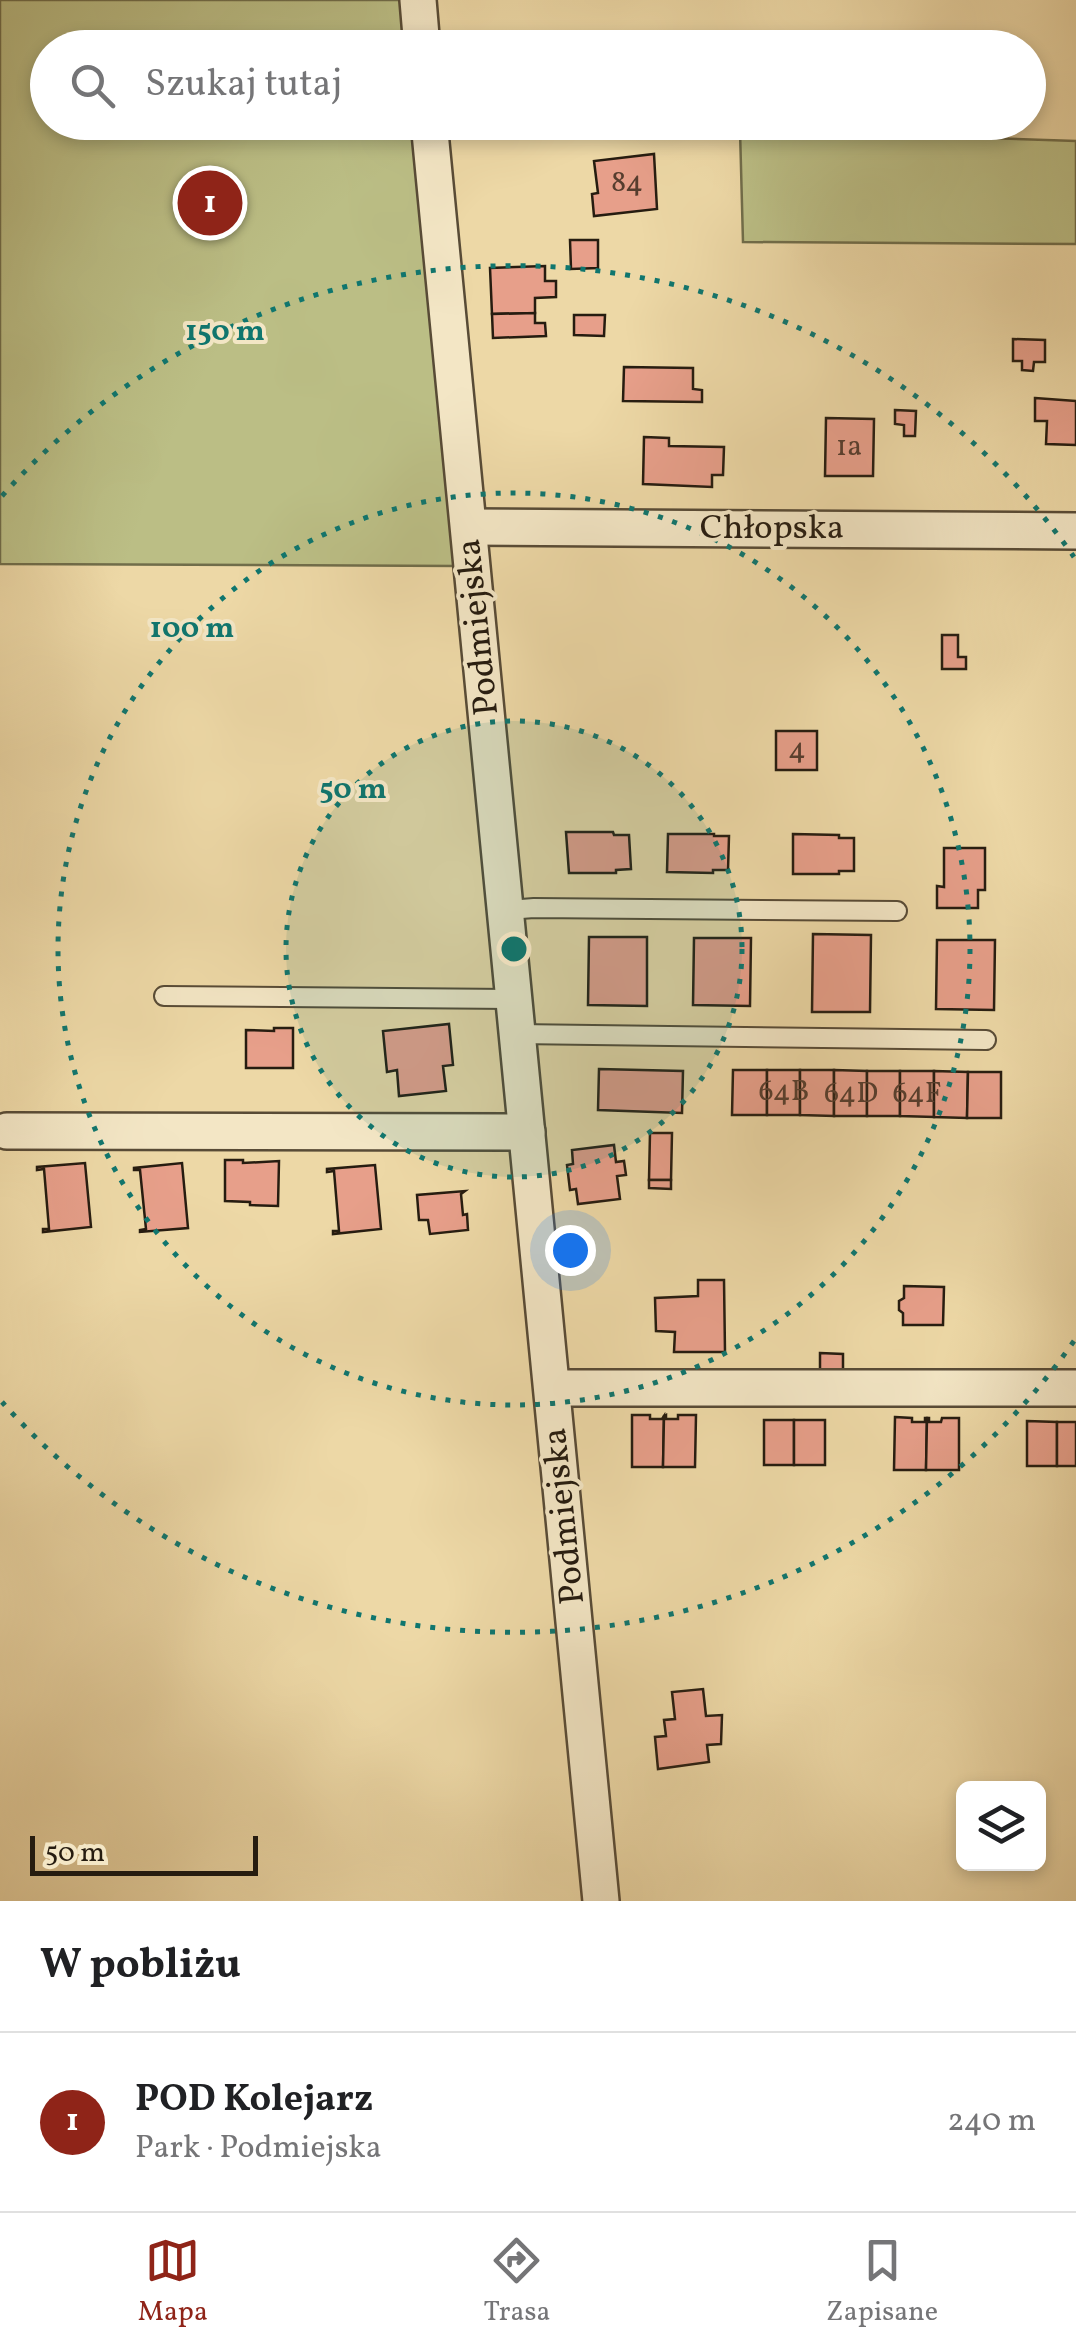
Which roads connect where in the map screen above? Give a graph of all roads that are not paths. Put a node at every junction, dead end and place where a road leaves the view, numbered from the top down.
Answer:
1 (418, 0) edge
2 (420, 30) edge
3 (431, 140) edge
4 (469, 527) junction
5 (1076, 531) edge
6 (507, 910) junction
7 (897, 912) dead end
8 (164, 996) dead end
9 (516, 1016) junction
10 (986, 1040) dead end
11 (7, 1132) dead end
12 (527, 1132) junction
13 (552, 1388) junction
14 (1076, 1388) edge
15 (602, 1901) edge

1 - 2 street
3 - 4 street, Podmiejska
4 - 5 street, Chłopska
4 - 6 street, Podmiejska
6 - 7 lane
6 - 9 street, Podmiejska
8 - 9 lane
9 - 10 lane
9 - 12 street, Podmiejska
11 - 12 street
12 - 13 street, Podmiejska
13 - 14 street
13 - 15 street, Podmiejska

